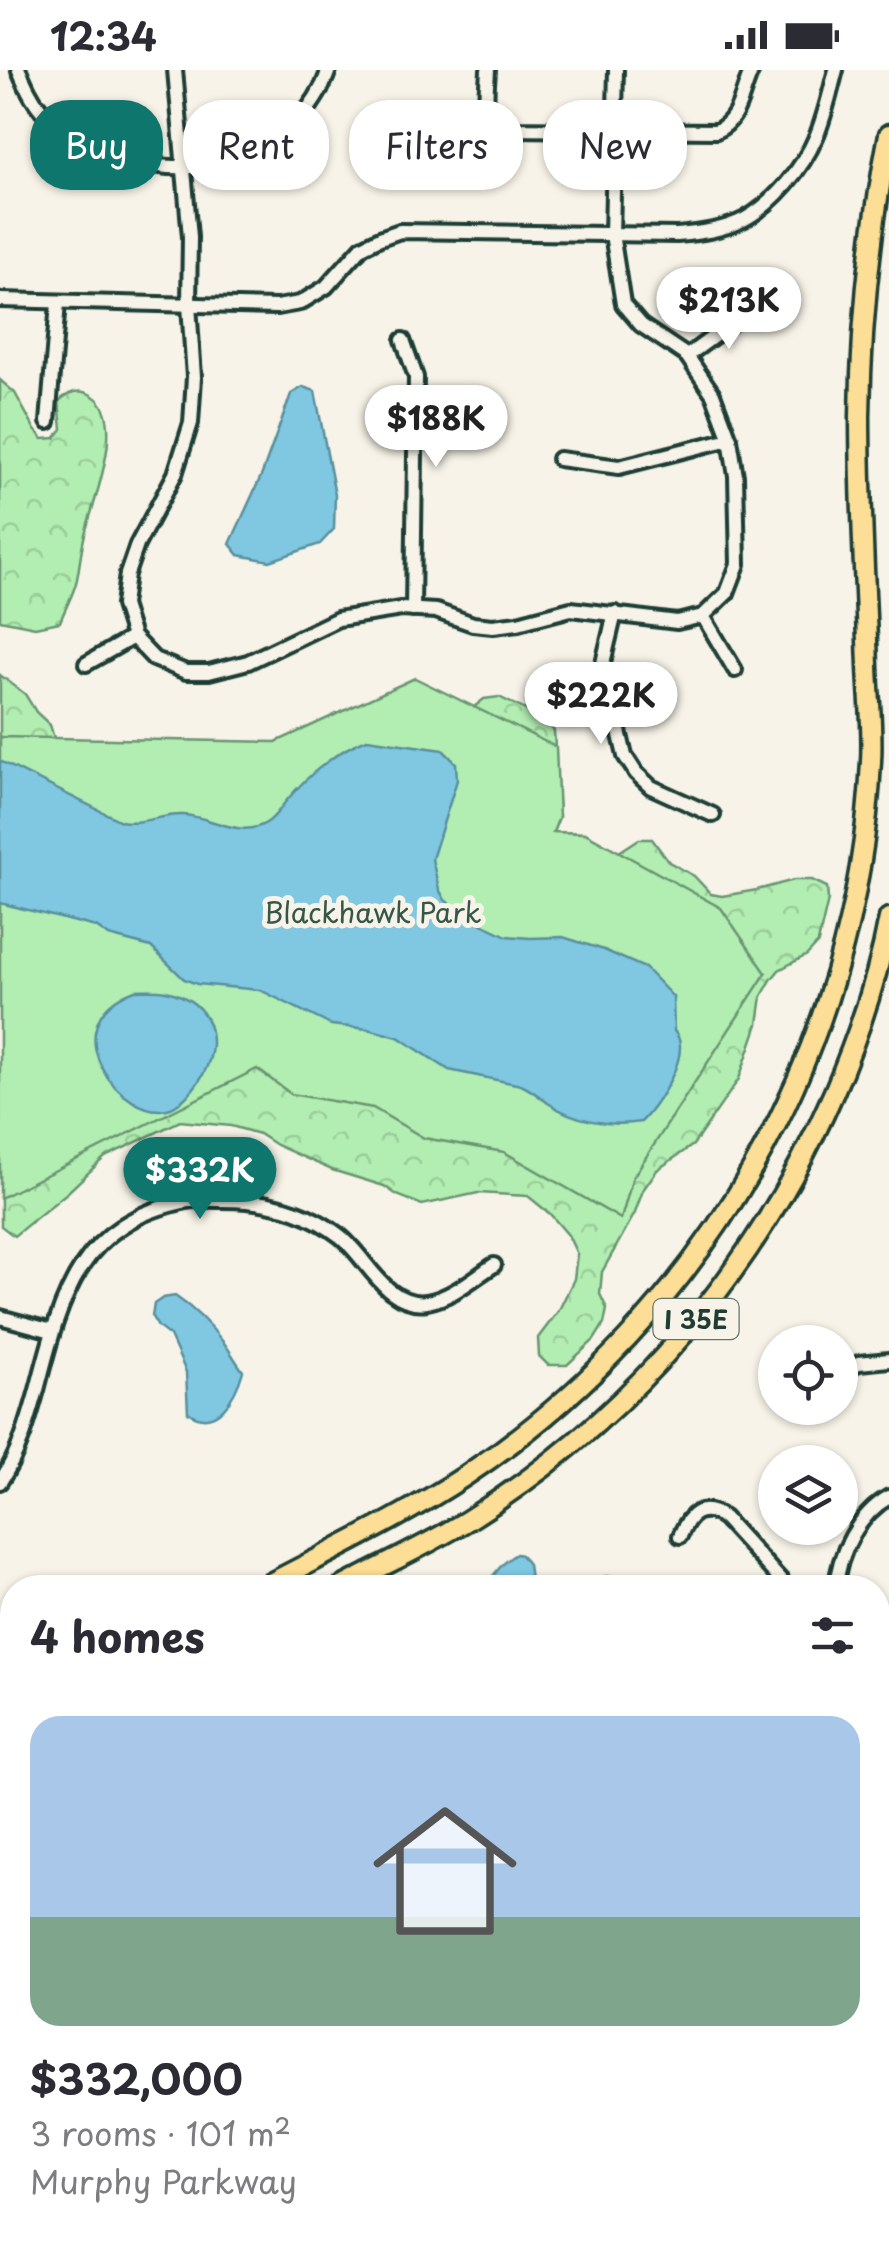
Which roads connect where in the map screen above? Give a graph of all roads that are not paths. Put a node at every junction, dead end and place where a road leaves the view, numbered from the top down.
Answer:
1 (19, 70) edge
2 (175, 70) edge
3 (330, 70) edge
4 (488, 70) edge
5 (616, 70) edge
6 (752, 70) edge
7 (836, 70) edge
8 (314, 100) edge
9 (615, 100) edge
10 (543, 130) edge
11 (687, 131) edge
12 (889, 134) edge
13 (183, 157) edge
14 (183, 168) edge
15 (186, 190) edge
16 (613, 190) edge
17 (612, 234) junction
18 (0, 300) edge
19 (58, 302) junction
20 (189, 305) junction
21 (744, 314) dead end
22 (403, 340) dead end
23 (688, 356) junction
24 (48, 422) dead end
25 (730, 439) junction
26 (559, 458) dead end
27 (412, 610) junction
28 (615, 613) junction
29 (703, 616) junction
30 (133, 636) junction
31 (86, 664) dead end
32 (735, 670) dead end
33 (713, 815) dead end
34 (889, 918) edge
35 (494, 1266) dead end
36 (0, 1317) edge
37 (52, 1331) junction
38 (889, 1360) edge
39 (858, 1363) edge
40 (0, 1482) edge
41 (889, 1497) edge
42 (680, 1536) dead end
43 (286, 1575) edge
44 (364, 1575) edge
45 (776, 1575) edge
46 (837, 1575) edge

1 - 14 street
2 - 13 street
3 - 8 street
4 - 10 street
5 - 9 street
6 - 11 street
7 - 17 street
12 - 43 highway, I 35E
15 - 20 street
16 - 17 street
17 - 20 street
17 - 23 street
18 - 19 street
19 - 20 street
19 - 24 street
20 - 30 street
21 - 23 street
22 - 27 street
23 - 25 street
25 - 26 street
25 - 29 street
27 - 28 street
27 - 30 street
28 - 29 street
28 - 33 street
29 - 32 street
30 - 31 street
34 - 44 highway, I 35E
35 - 37 street
36 - 37 street
37 - 40 street
38 - 39 street
41 - 46 street
42 - 45 street

